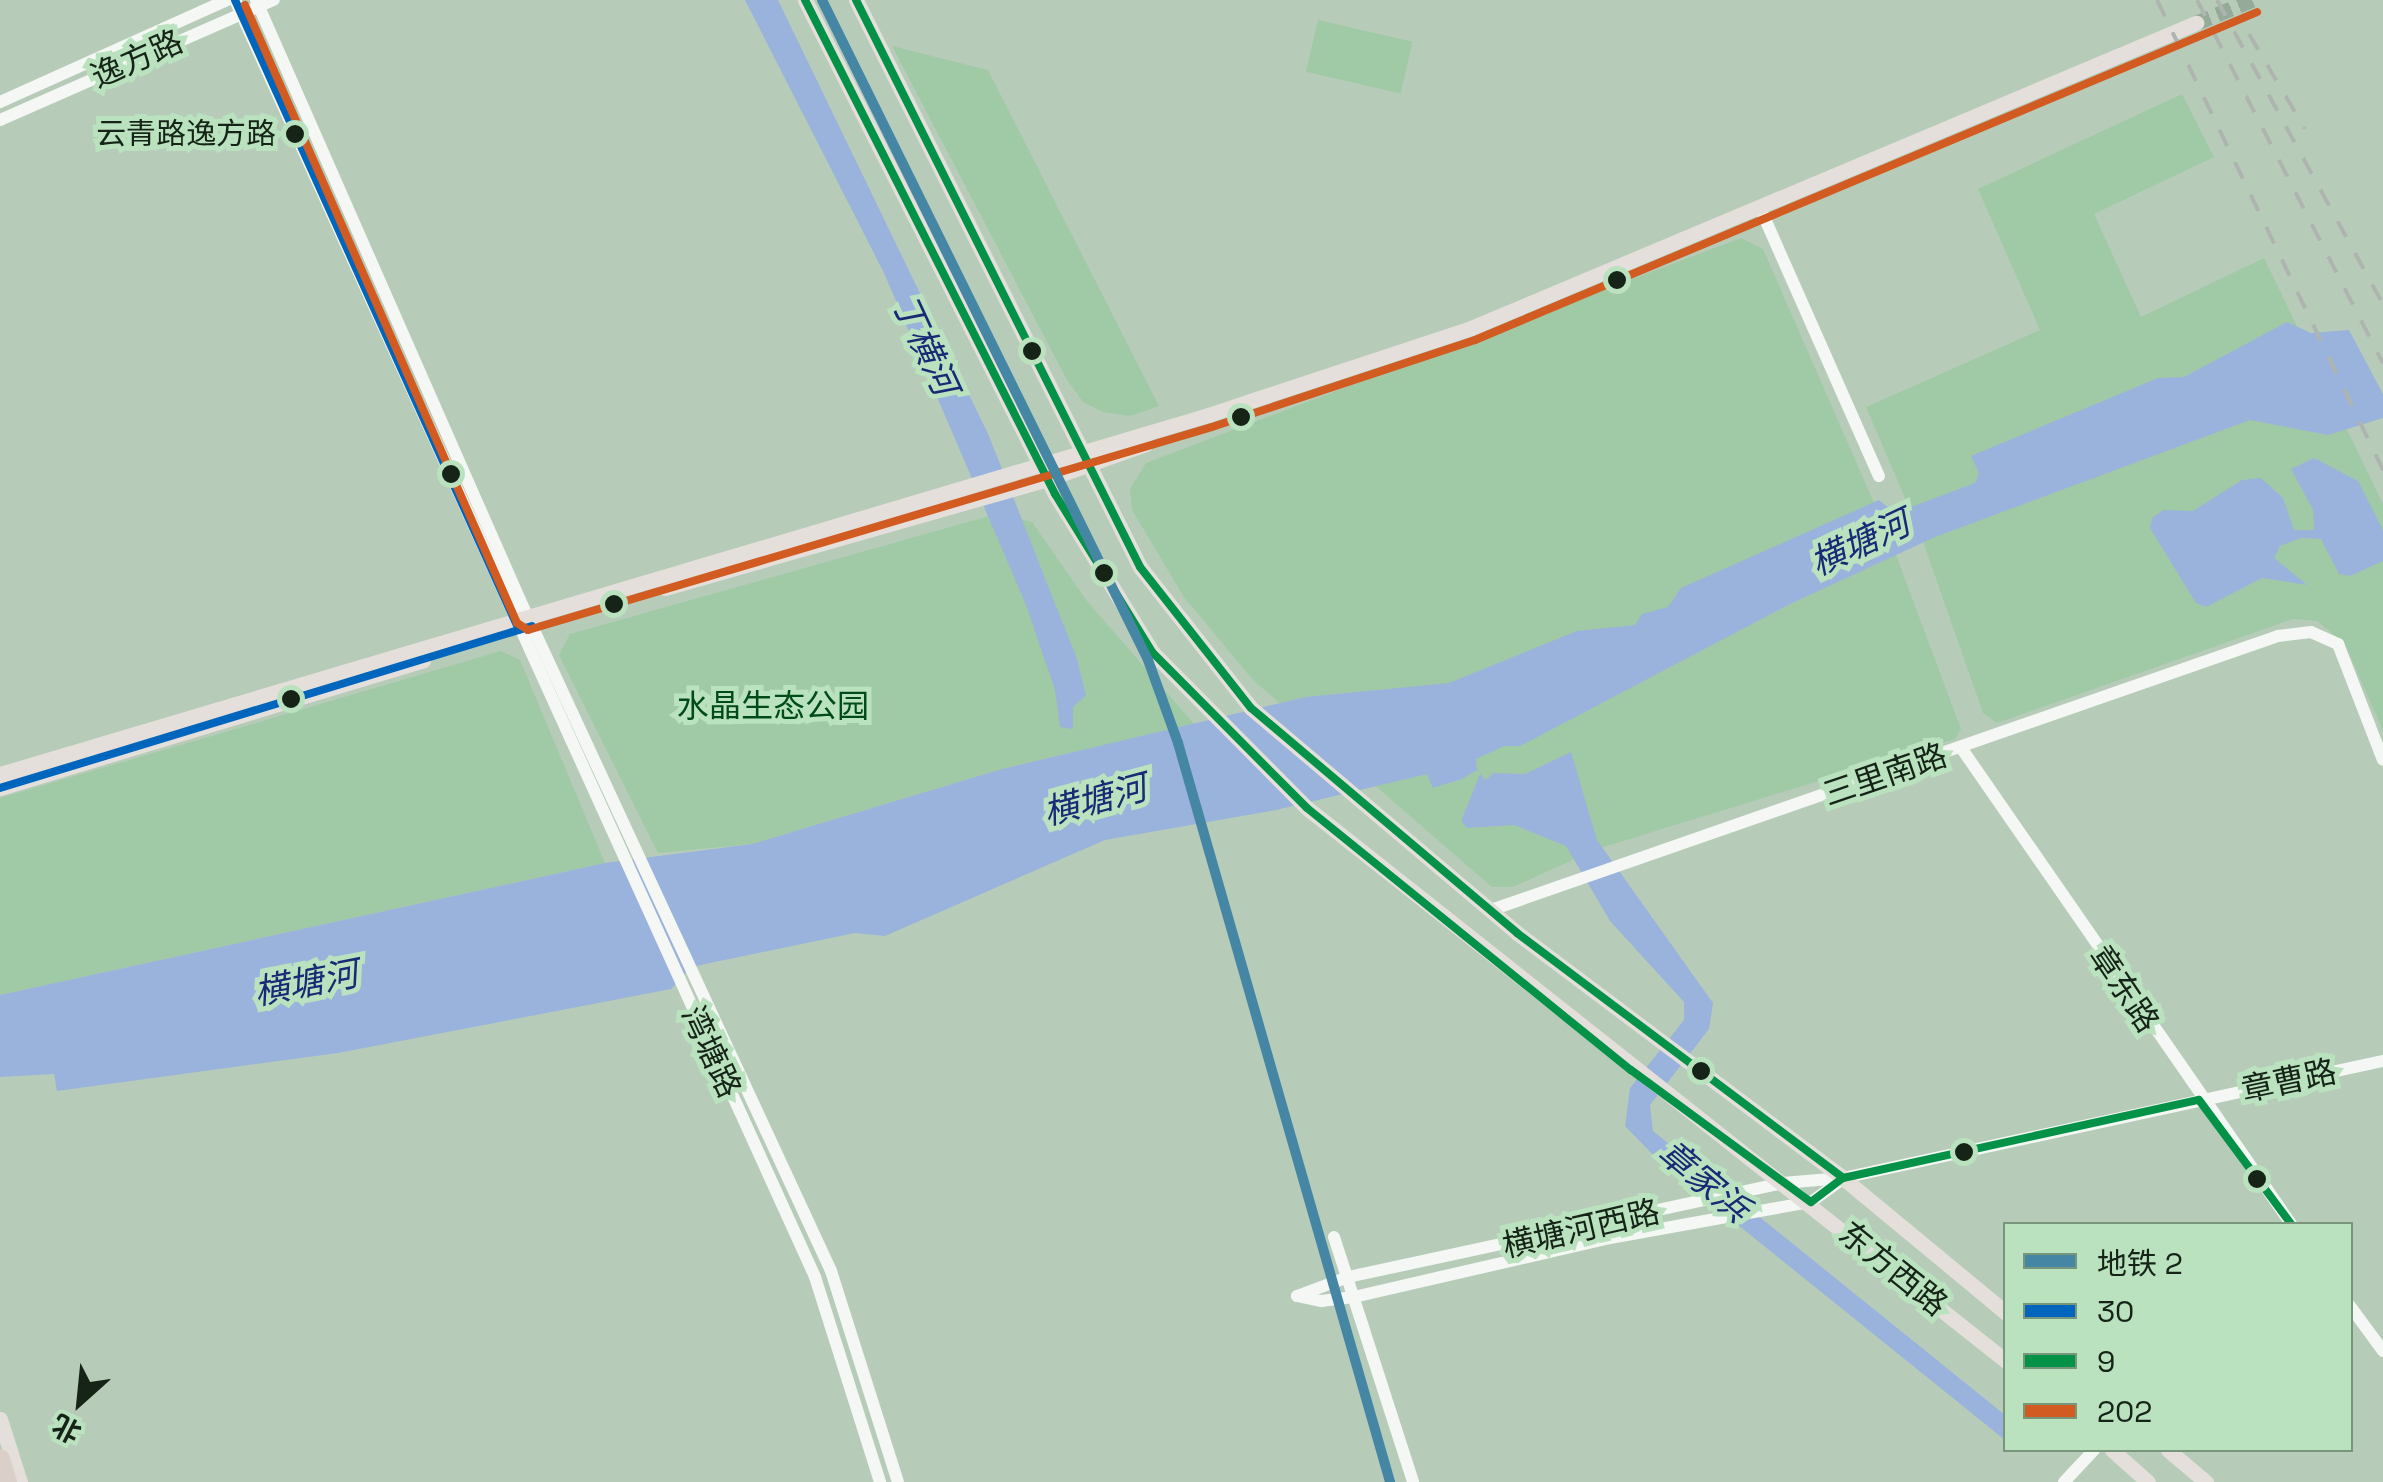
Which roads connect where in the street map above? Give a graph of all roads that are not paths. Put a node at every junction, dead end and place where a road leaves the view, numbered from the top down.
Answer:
1 (227, 0) edge
2 (274, 0) edge
3 (804, 0) edge
4 (856, 0) edge
5 (258, 3) edge
6 (238, 7) edge
7 (2196, 23) tunnel mouth
8 (0, 102) edge
9 (0, 120) edge
10 (1761, 210) junction
11 (1084, 459) junction
12 (1044, 472) junction
13 (1879, 476) dead end
14 (523, 624) junction
15 (1962, 749) junction
16 (2383, 760) edge
17 (0, 774) edge
18 (0, 788) edge
19 (1491, 910) junction
20 (2383, 1062) edge
21 (2199, 1100) junction
22 (1843, 1178) junction
23 (1782, 1182) junction
24 (1811, 1202) junction
25 (2290, 1222) edge
26 (1334, 1237) dead end
27 (1348, 1277) junction
28 (1354, 1297) junction
29 (2353, 1310) edge
30 (2003, 1311) edge
31 (2383, 1350) edge
32 (2003, 1359) edge
33 (0, 1418) edge
34 (0, 1446) edge
35 (2092, 1452) edge
36 (2114, 1452) edge
37 (2170, 1452) edge
38 (0, 1459) edge
39 (0, 1474) edge
40 (5, 1482) edge
41 (20, 1482) edge
42 (880, 1482) edge
43 (898, 1482) edge
44 (1413, 1482) edge
45 (2064, 1482) edge
46 (2148, 1482) edge
47 (2206, 1482) edge

1 - 8 street, 逸方路
2 - 5 street, 逸方路
3 - 12 main road
4 - 11 main road
5 - 6 street, 逸方路
5 - 14 street
6 - 9 street, 逸方路
6 - 14 street
7 - 10 main road
10 - 11 main road
10 - 13 street
11 - 12 main road
11 - 19 main road, 东方西路
12 - 14 main road
12 - 23 main road, 东方西路
14 - 17 main road
14 - 18 main road
14 - 42 street, 湾塘路
14 - 43 street
15 - 16 street, 三里南路
15 - 19 street, 三里南路
15 - 21 street, 章东路
19 - 22 main road, 东方西路
20 - 21 street, 章曹路
21 - 22 street, 章曹路
21 - 25 street, 章东路
22 - 23 street, 横塘河西路
22 - 24 street, 横塘河西路
22 - 30 main road, 东方西路
23 - 24 main road, 东方西路
23 - 27 street, 横塘河西路
24 - 28 street, 横塘河西路
24 - 32 main road, 东方西路
26 - 27 street
27 - 28 street
27 - 28 street, 横塘河西路
28 - 44 street
29 - 31 street
33 - 41 main road
34 - 40 main road
35 - 45 street
36 - 46 main road
37 - 47 main road
38 - 40 highway
39 - 40 highway

